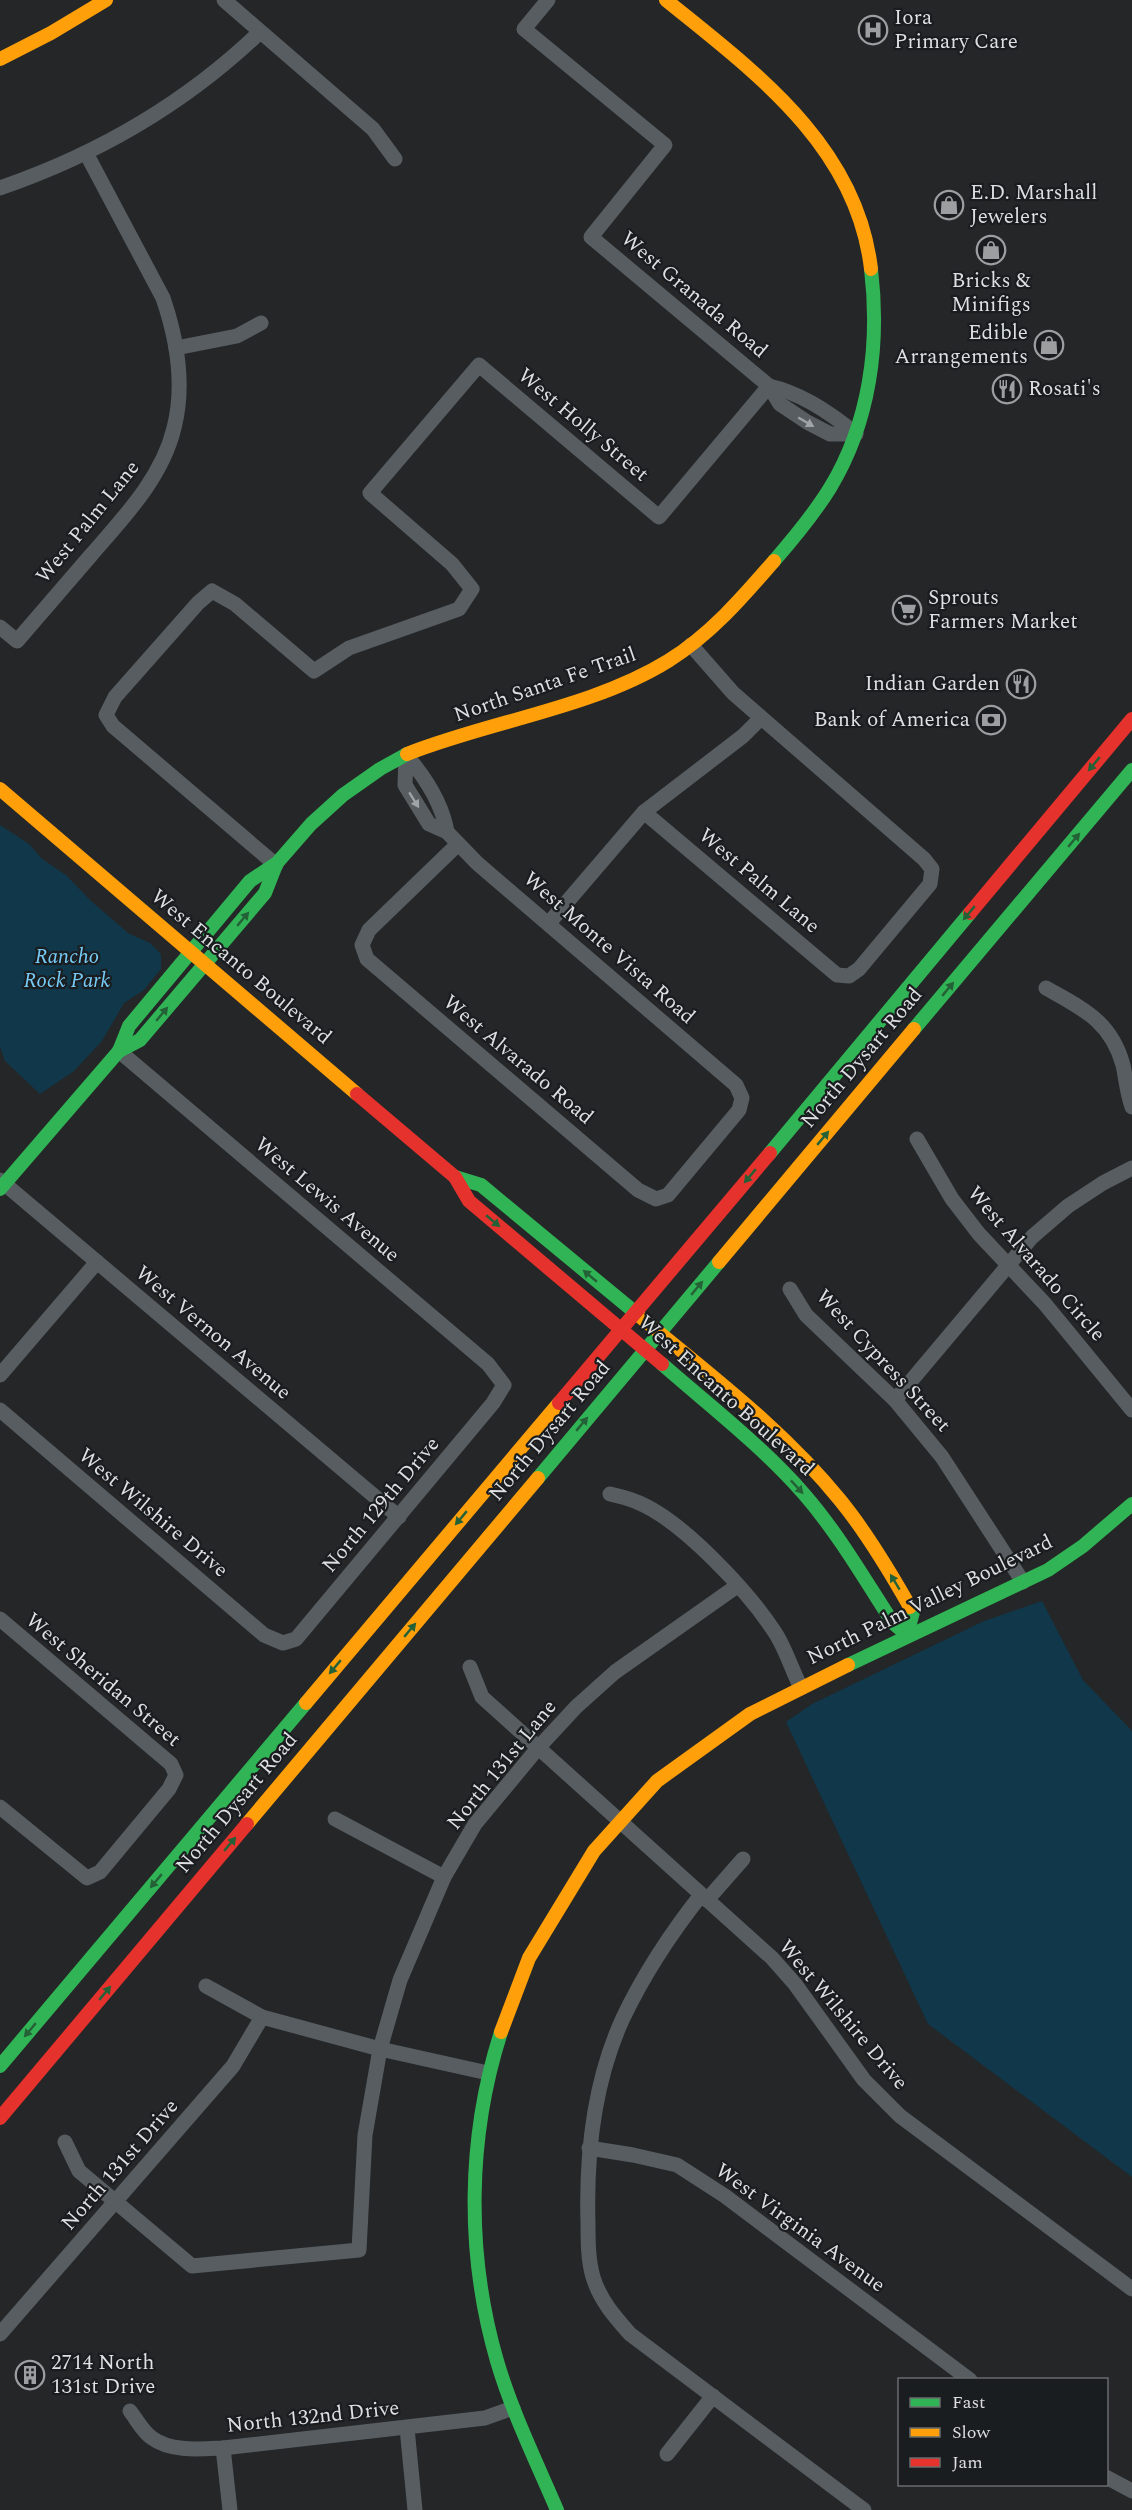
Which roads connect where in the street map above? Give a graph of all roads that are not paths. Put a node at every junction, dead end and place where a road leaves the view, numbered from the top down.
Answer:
1 (106, 0) edge
2 (224, 0) edge
3 (548, 0) edge
4 (666, 0) edge
5 (260, 32) junction
6 (0, 59) edge
7 (86, 153) junction
8 (395, 159) dead end
9 (0, 188) edge
10 (261, 323) dead end
11 (176, 348) junction
12 (769, 386) junction
13 (856, 434) junction
14 (0, 627) edge
15 (691, 645) junction
16 (762, 718) junction
17 (1132, 719) edge
18 (406, 755) junction
19 (1132, 770) edge
20 (0, 789) edge
21 (644, 812) junction
22 (458, 844) junction
23 (276, 865) junction
24 (549, 923) junction
25 (191, 952) junction
26 (205, 963) junction
27 (1046, 988) dead end
28 (119, 1051) junction
29 (1132, 1107) edge
30 (917, 1139) dead end
31 (1132, 1168) edge
32 (455, 1177) junction
33 (2, 1184) edge
34 (656, 1199) joint
35 (97, 1262) junction
36 (1009, 1267) junction
37 (790, 1289) dead end
38 (635, 1313) junction
39 (621, 1329) junction
40 (660, 1332) junction
41 (645, 1350) junction
42 (0, 1376) edge
43 (504, 1385) joint
44 (895, 1400) junction
45 (0, 1410) edge
46 (1132, 1410) edge
47 (610, 1494) dead end
48 (1132, 1504) edge
49 (399, 1517) junction
50 (1023, 1582) junction
51 (737, 1586) junction
52 (0, 1619) edge
53 (907, 1635) junction
54 (283, 1643) joint
55 (470, 1667) dead end
56 (801, 1688) junction
57 (538, 1748) junction
58 (0, 1807) edge
59 (335, 1819) dead end
60 (619, 1822) junction
61 (744, 1859) dead end
62 (444, 1876) junction
63 (704, 1898) junction
64 (206, 1986) dead end
65 (262, 2017) junction
66 (380, 2049) junction
67 (0, 2066) edge
68 (488, 2073) junction
69 (0, 2118) edge
70 (64, 2142) dead end
71 (589, 2148) junction
72 (116, 2202) junction
73 (1132, 2289) edge
74 (0, 2334) edge
75 (968, 2378) edge
76 (713, 2396) junction
77 (513, 2408) junction
78 (130, 2411) dead end
79 (407, 2428) junction
80 (223, 2448) junction
81 (667, 2454) dead end
82 (1108, 2479) edge
83 (1132, 2491) edge
84 (860, 2509) edge
85 (230, 2510) edge
86 (415, 2510) edge
87 (557, 2510) edge

1 - 6 street
2 - 5 street
3 - 12 street, West Granada Road
4 - 13 street, North Santa Fe Trail
5 - 7 street
5 - 8 street
7 - 9 street
7 - 11 street, West Palm Lane
10 - 11 street
11 - 14 street, West Palm Lane
12 - 13 street, West Granada Road
12 - 23 street, West Holly Street
13 - 15 street, North Santa Fe Trail
15 - 16 street
15 - 18 street, North Santa Fe Trail
16 - 21 street
16 - 21 street, West Palm Lane
17 -> 38 street, North Dysart Road
18 - 22 street, West Monte Vista Road
18 - 23 street, North Santa Fe Trail
40 -> 19 street, North Dysart Road
20 - 25 street, West Encanto Boulevard
21 - 24 street
22 - 24 street, West Monte Vista Road
22 - 34 street, West Alvarado Road
23 - 25 street, North Santa Fe Trail
26 -> 23 street, North Santa Fe Trail
24 - 34 street, West Monte Vista Road
25 - 26 street, West Encanto Boulevard
25 - 28 street, North Santa Fe Trail
28 -> 26 street, North Santa Fe Trail
26 - 32 street, West Encanto Boulevard
27 - 29 street
28 - 33 street, North Santa Fe Trail
28 - 43 street, West Lewis Avenue
30 - 36 street, West Alvarado Circle
31 - 36 street
38 -> 32 street, West Encanto Boulevard
32 -> 39 street, West Encanto Boulevard
33 - 35 street, West Vernon Avenue
35 - 42 street
35 - 49 street, West Vernon Avenue
36 - 44 street
36 - 46 street, West Alvarado Circle
37 - 44 street, West Cypress Street
38 - 39 street, North Dysart Road
38 - 40 street, West Encanto Boulevard
39 - 41 street, West Encanto Boulevard
39 -> 67 street, North Dysart Road
40 - 41 street, North Dysart Road
53 -> 40 street, West Encanto Boulevard
41 -> 53 street, West Encanto Boulevard
69 -> 41 street, North Dysart Road
43 - 49 street, North 129th Drive
44 - 50 street, West Cypress Street
45 - 54 street, West Wilshire Drive
47 - 51 street
48 - 50 street, North Palm Valley Boulevard
49 - 54 street, North 129th Drive
50 - 53 street, North Palm Valley Boulevard
51 - 56 street
51 - 57 street, North 131st Lane
52 - 58 street, West Sheridan Street
53 - 56 street, North Palm Valley Boulevard
55 - 57 street, West Wilshire Drive
56 - 60 street, North Palm Valley Boulevard
57 - 60 street, West Wilshire Drive
57 - 62 street, North 131st Lane
59 - 62 street
60 - 63 street, West Wilshire Drive
60 - 68 street, North Palm Valley Boulevard
61 - 63 street
62 - 66 street, North 131st Lane
63 - 71 street
63 - 73 street, West Wilshire Drive
64 - 65 street
65 - 66 street
65 - 72 street, North 131st Drive
66 - 68 street
66 - 72 street, North 131st Lane
68 - 77 street, North Palm Valley Boulevard
70 - 72 street
71 - 75 street, West Virginia Avenue
71 - 76 street
72 - 74 street, North 131st Drive
76 - 81 street
76 - 84 street
77 - 79 street, North 132nd Drive
77 - 87 street, North Palm Valley Boulevard
78 - 80 street, North 132nd Drive
79 - 80 street, North 132nd Drive
79 - 86 street
80 - 85 street
82 - 83 street

